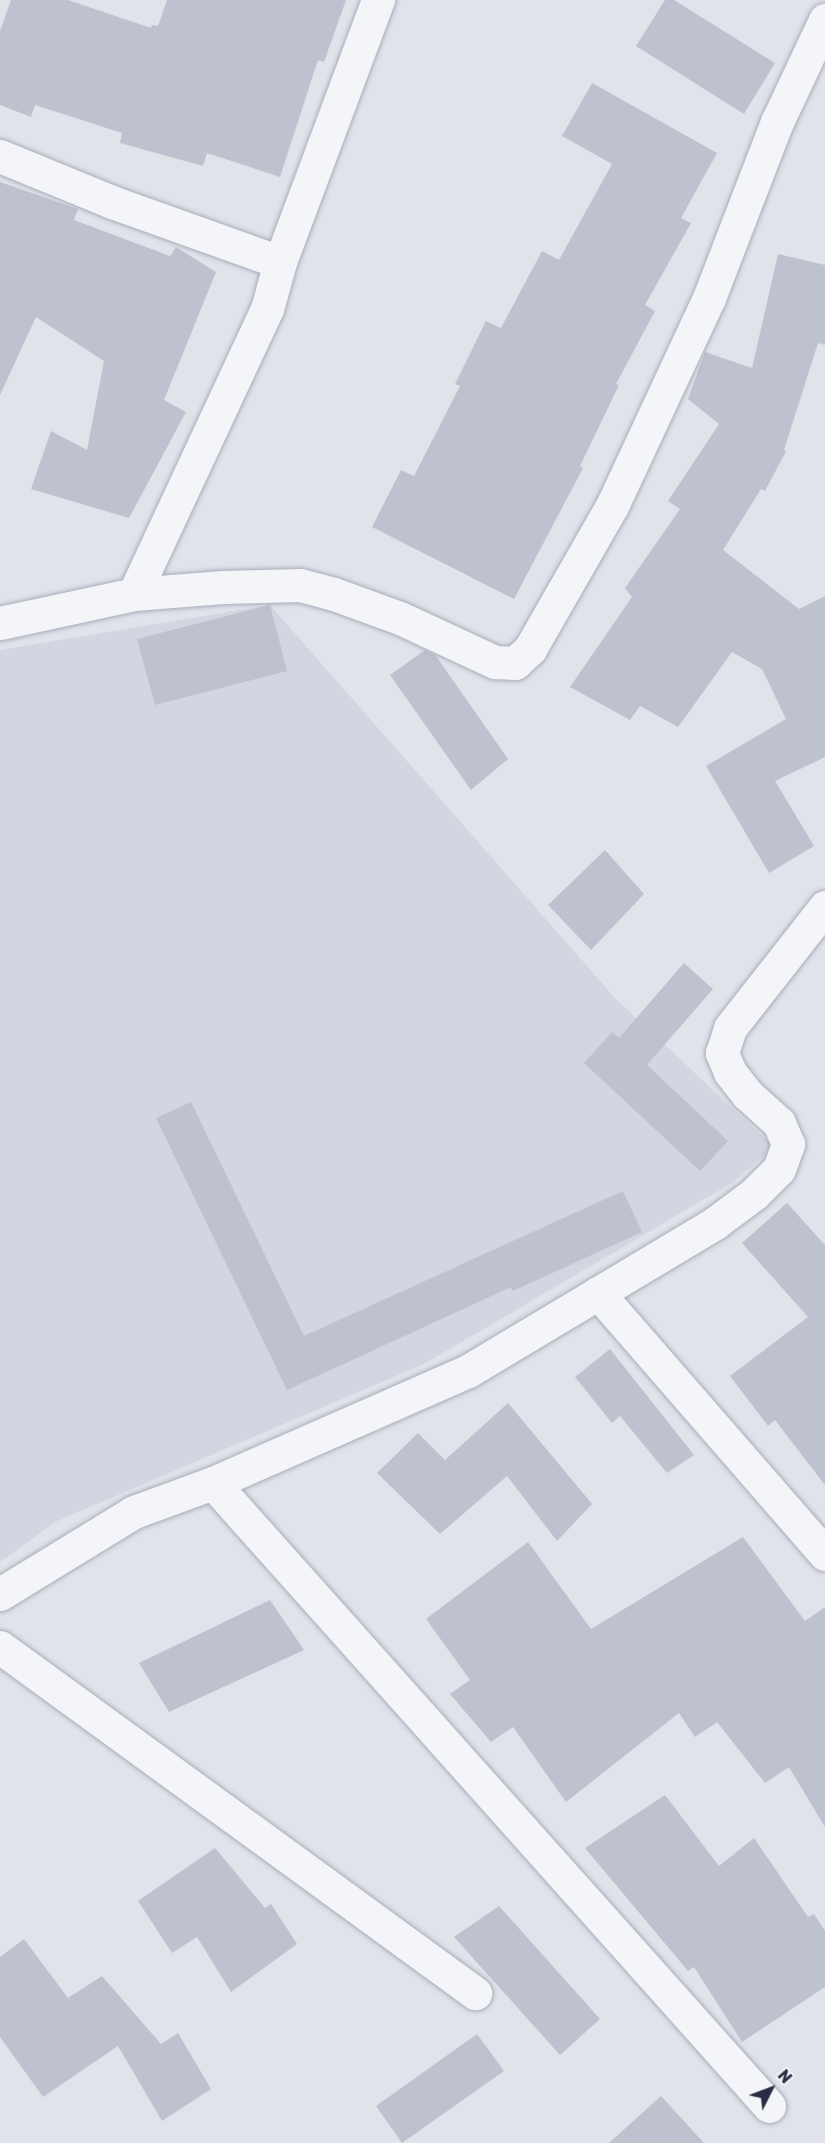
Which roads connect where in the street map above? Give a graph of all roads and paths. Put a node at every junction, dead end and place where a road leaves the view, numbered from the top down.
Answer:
1 (378, 0) edge
2 (825, 20) edge
3 (0, 156) edge
4 (280, 262) junction
5 (134, 594) junction
6 (0, 623) edge
7 (825, 907) edge
8 (598, 1293) junction
9 (213, 1483) junction
10 (825, 1554) edge
11 (0, 1594) edge
12 (0, 1647) edge
13 (475, 1993) dead end
14 (769, 2106) dead end

1 - 4 street
2 - 5 street
3 - 4 street
4 - 5 street
5 - 6 street
7 - 8 street
8 - 9 street
8 - 10 street
9 - 11 street
9 - 14 street
12 - 13 street

